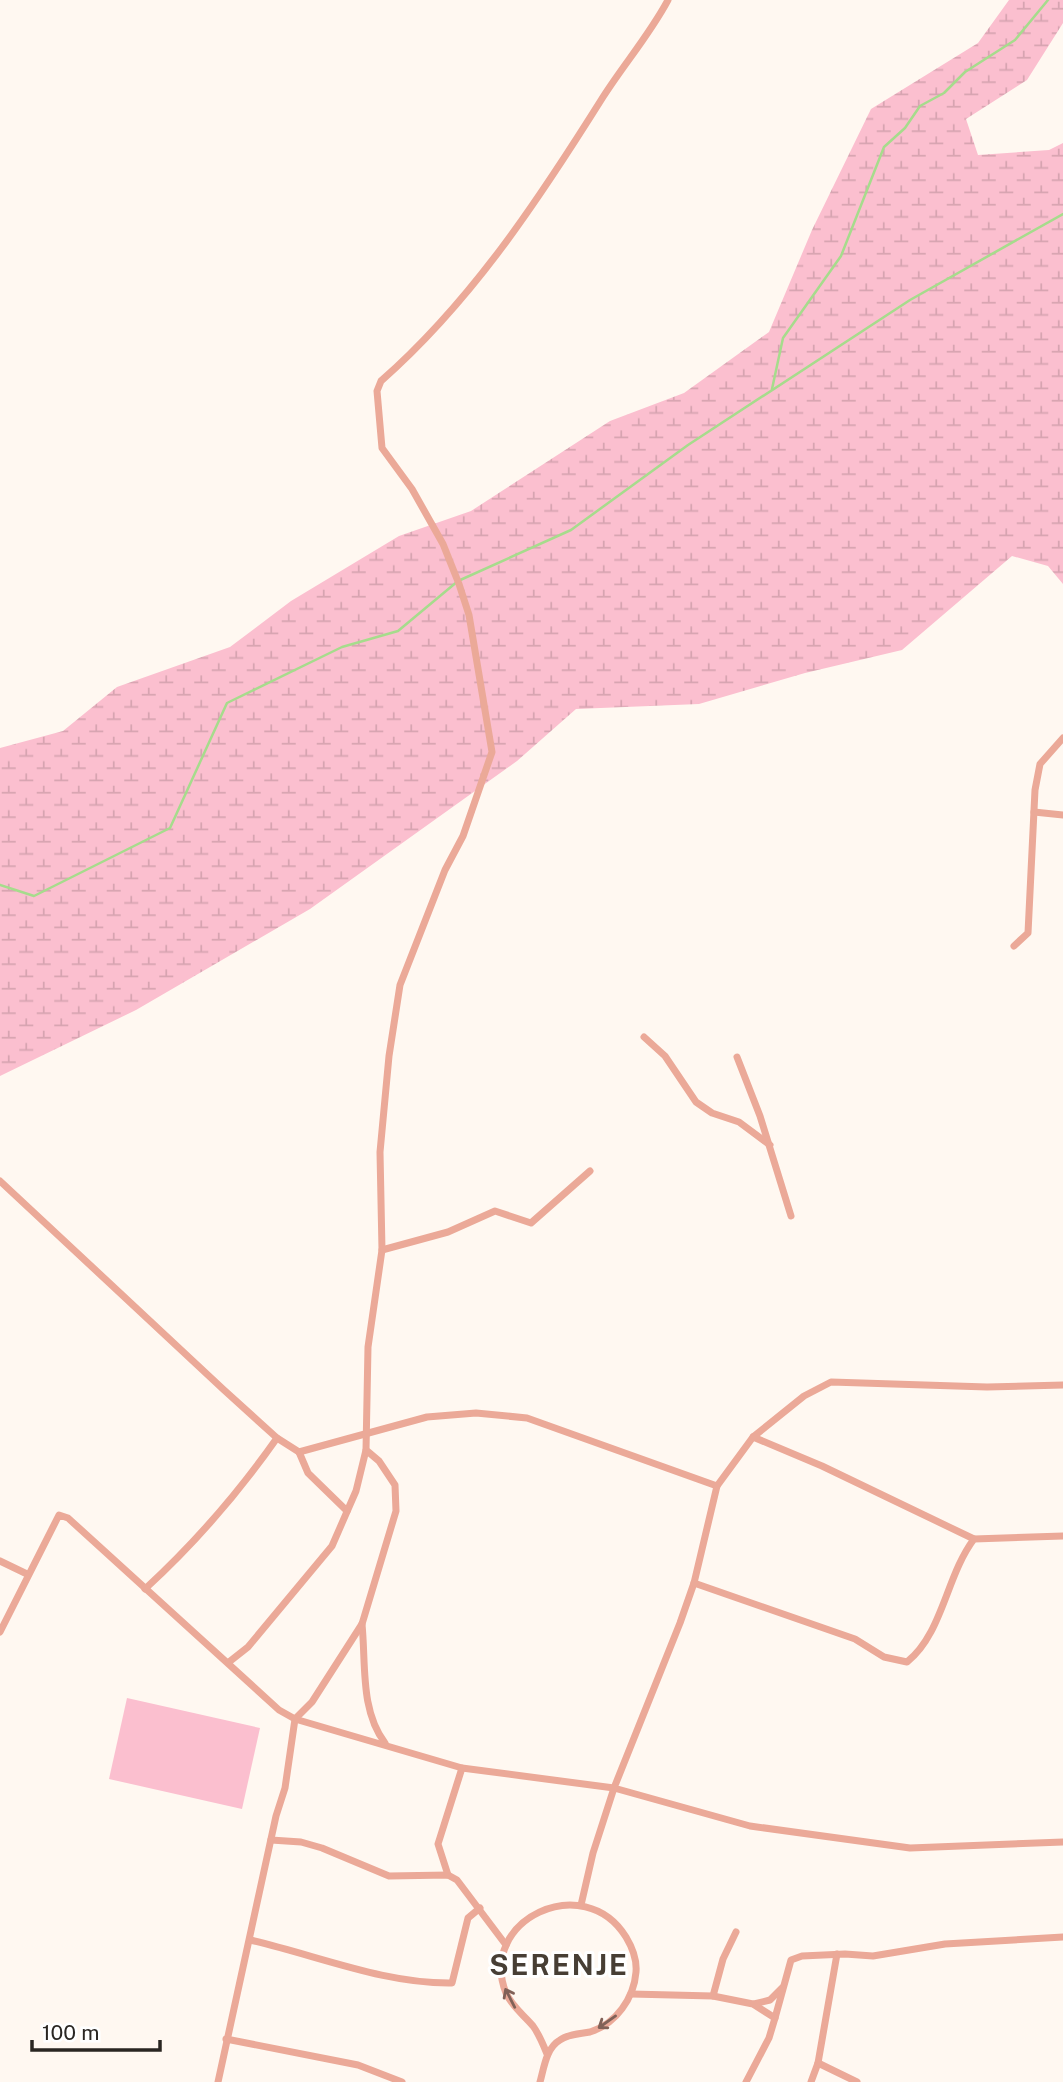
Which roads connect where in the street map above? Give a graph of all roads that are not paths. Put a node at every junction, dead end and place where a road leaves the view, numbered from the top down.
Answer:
1 (668, 0) edge
2 (1063, 738) edge
3 (1034, 812) junction
4 (1063, 815) edge
5 (1014, 946) dead end
6 (645, 1037) dead end
7 (737, 1058) dead end
8 (770, 1145) junction
9 (590, 1171) dead end
10 (0, 1181) edge
11 (791, 1216) dead end
12 (382, 1250) junction
13 (1063, 1385) edge
14 (365, 1435) junction
15 (277, 1437) junction
16 (753, 1437) junction
17 (366, 1450) junction
18 (299, 1452) junction
19 (717, 1486) junction
20 (347, 1511) junction
21 (1063, 1536) edge
22 (974, 1539) junction
23 (0, 1561) edge
24 (27, 1574) junction
25 (694, 1583) junction
26 (145, 1589) junction
27 (362, 1624) junction
28 (0, 1631) edge
29 (229, 1662) junction
30 (295, 1719) junction
31 (386, 1744) junction
32 (462, 1768) junction
33 (614, 1788) junction
34 (271, 1840) junction
35 (1063, 1842) edge
36 (448, 1875) junction
37 (581, 1905) junction
38 (480, 1908) junction
39 (736, 1932) dead end
40 (1063, 1937) edge
41 (250, 1940) junction
42 (506, 1945) junction
43 (837, 1954) junction
44 (783, 1987) junction
45 (631, 1994) junction
46 (713, 1996) junction
47 (753, 2004) junction
48 (775, 2018) junction
49 (226, 2039) junction
50 (547, 2054) junction
51 (818, 2063) junction
52 (218, 2082) edge
53 (402, 2082) edge
54 (540, 2082) edge
55 (746, 2082) edge
56 (811, 2082) edge
57 (857, 2082) edge

1 - 12 street
2 - 3 street
3 - 4 street
3 - 5 street
6 - 8 street
7 - 8 street
8 - 11 street
9 - 12 street
10 - 15 street
12 - 14 street
13 - 16 street
14 - 17 street
14 - 18 street
14 - 19 street
15 - 18 street
15 - 26 street
16 - 19 street
16 - 22 street
17 - 20 street
17 - 27 street
18 - 20 street
19 - 25 street
20 - 29 street
21 - 22 street
22 - 25 street
23 - 24 street
24 - 26 street
24 - 28 street
25 - 33 street
26 - 29 street
27 - 30 street
27 - 31 street
29 - 30 street
30 - 31 street
30 - 34 street
31 - 32 street
32 - 33 street
32 - 36 street
33 - 35 street
33 - 37 street
34 - 36 street
34 - 41 street
36 - 38 street
37 - 42 street
37 - 45 street
38 - 41 street
38 - 42 street
39 - 46 street
40 - 43 street
41 - 49 street
50 -> 42 street
43 - 44 street
43 - 51 street
44 - 47 street
44 - 48 street
45 - 46 street
45 -> 50 street
46 - 47 street
47 - 48 street
48 - 55 street
49 - 52 street
49 - 53 street
50 - 54 street
51 - 56 street
51 - 57 street

